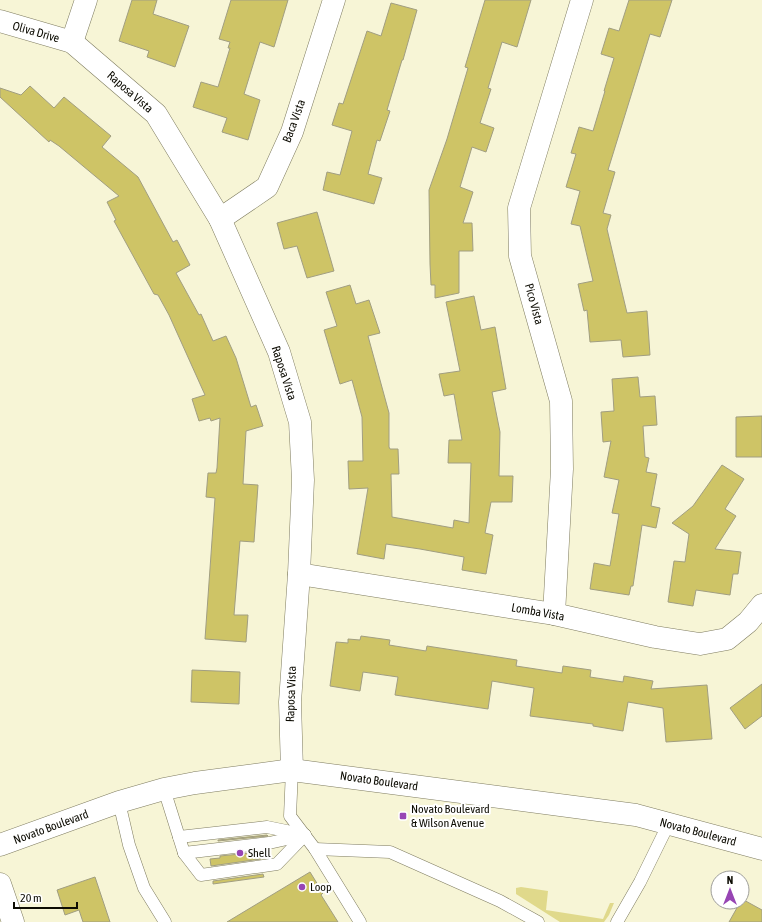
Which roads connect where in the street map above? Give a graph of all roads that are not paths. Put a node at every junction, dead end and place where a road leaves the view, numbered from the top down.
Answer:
1 (86, 0) edge
2 (334, 0) edge
3 (582, 0) edge
4 (0, 21) edge
5 (72, 42) junction
6 (220, 219) junction
7 (299, 574) junction
8 (762, 605) edge
9 (554, 614) junction
10 (292, 770) junction
11 (164, 789) junction
12 (119, 802) junction
13 (669, 823) junction
14 (305, 835) junction
15 (180, 838) junction
16 (0, 845) edge
17 (315, 849) junction
18 (762, 849) edge
19 (184, 853) junction
20 (0, 884) edge
21 (13, 922) edge
22 (165, 922) edge
23 (360, 922) edge
24 (538, 922) edge
25 (617, 922) edge

1 - 5 street
2 - 6 street, Baca Vista
3 - 9 street, Pico Vista
4 - 5 street, Oliva Drive
5 - 6 street, Raposa Vista
6 - 7 street, Raposa Vista
7 - 9 street, Lomba Vista
7 - 10 street, Raposa Vista
8 - 9 street, Lomba Vista
10 - 11 street, Novato Boulevard
10 - 13 street, Novato Boulevard
10 - 14 lane
11 - 12 street, Novato Boulevard
11 - 15 lane
12 - 16 street, Novato Boulevard
12 - 22 lane
13 - 18 street, Novato Boulevard
13 - 25 lane
14 - 15 lane
14 - 17 lane
14 - 19 lane
14 - 19 lane
15 - 19 lane
17 - 23 lane
17 - 24 lane
20 - 21 street

